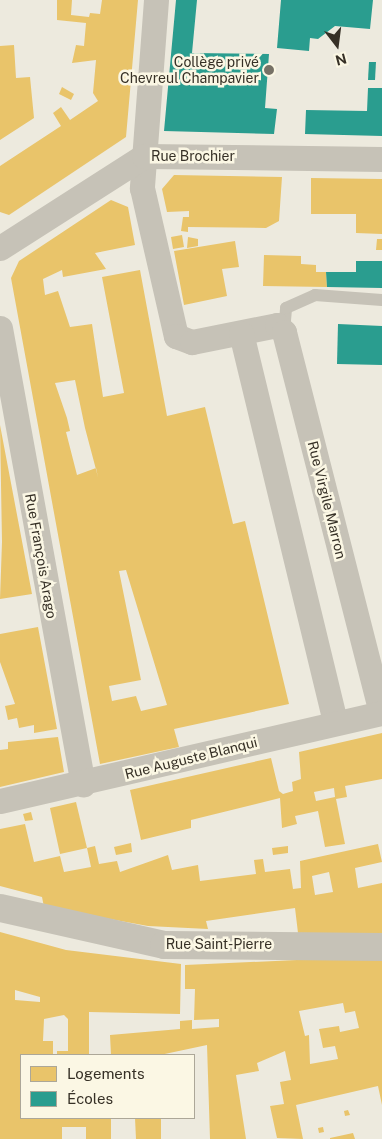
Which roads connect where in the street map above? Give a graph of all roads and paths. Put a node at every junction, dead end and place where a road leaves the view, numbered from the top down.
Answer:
1 (156, 0) edge
2 (144, 156) junction
3 (382, 159) edge
4 (0, 248) edge
5 (382, 300) edge
6 (0, 328) edge
7 (284, 332) junction
8 (241, 333) junction
9 (382, 713) edge
10 (335, 723) junction
11 (83, 785) junction
12 (0, 801) edge
13 (0, 908) edge
14 (382, 947) edge

1 - 2 street
2 - 3 street, Rue Brochier
2 - 4 street, Rue Brochier
2 - 8 street
5 - 7 lane
6 - 11 street, Rue François Arago
7 - 8 street
7 - 9 street, Rue Virgile Marron
8 - 10 street
9 - 10 street, Rue Auguste Blanqui
10 - 11 street, Rue Auguste Blanqui
11 - 12 street, Rue Auguste Blanqui
13 - 14 street, Rue Saint-Pierre

